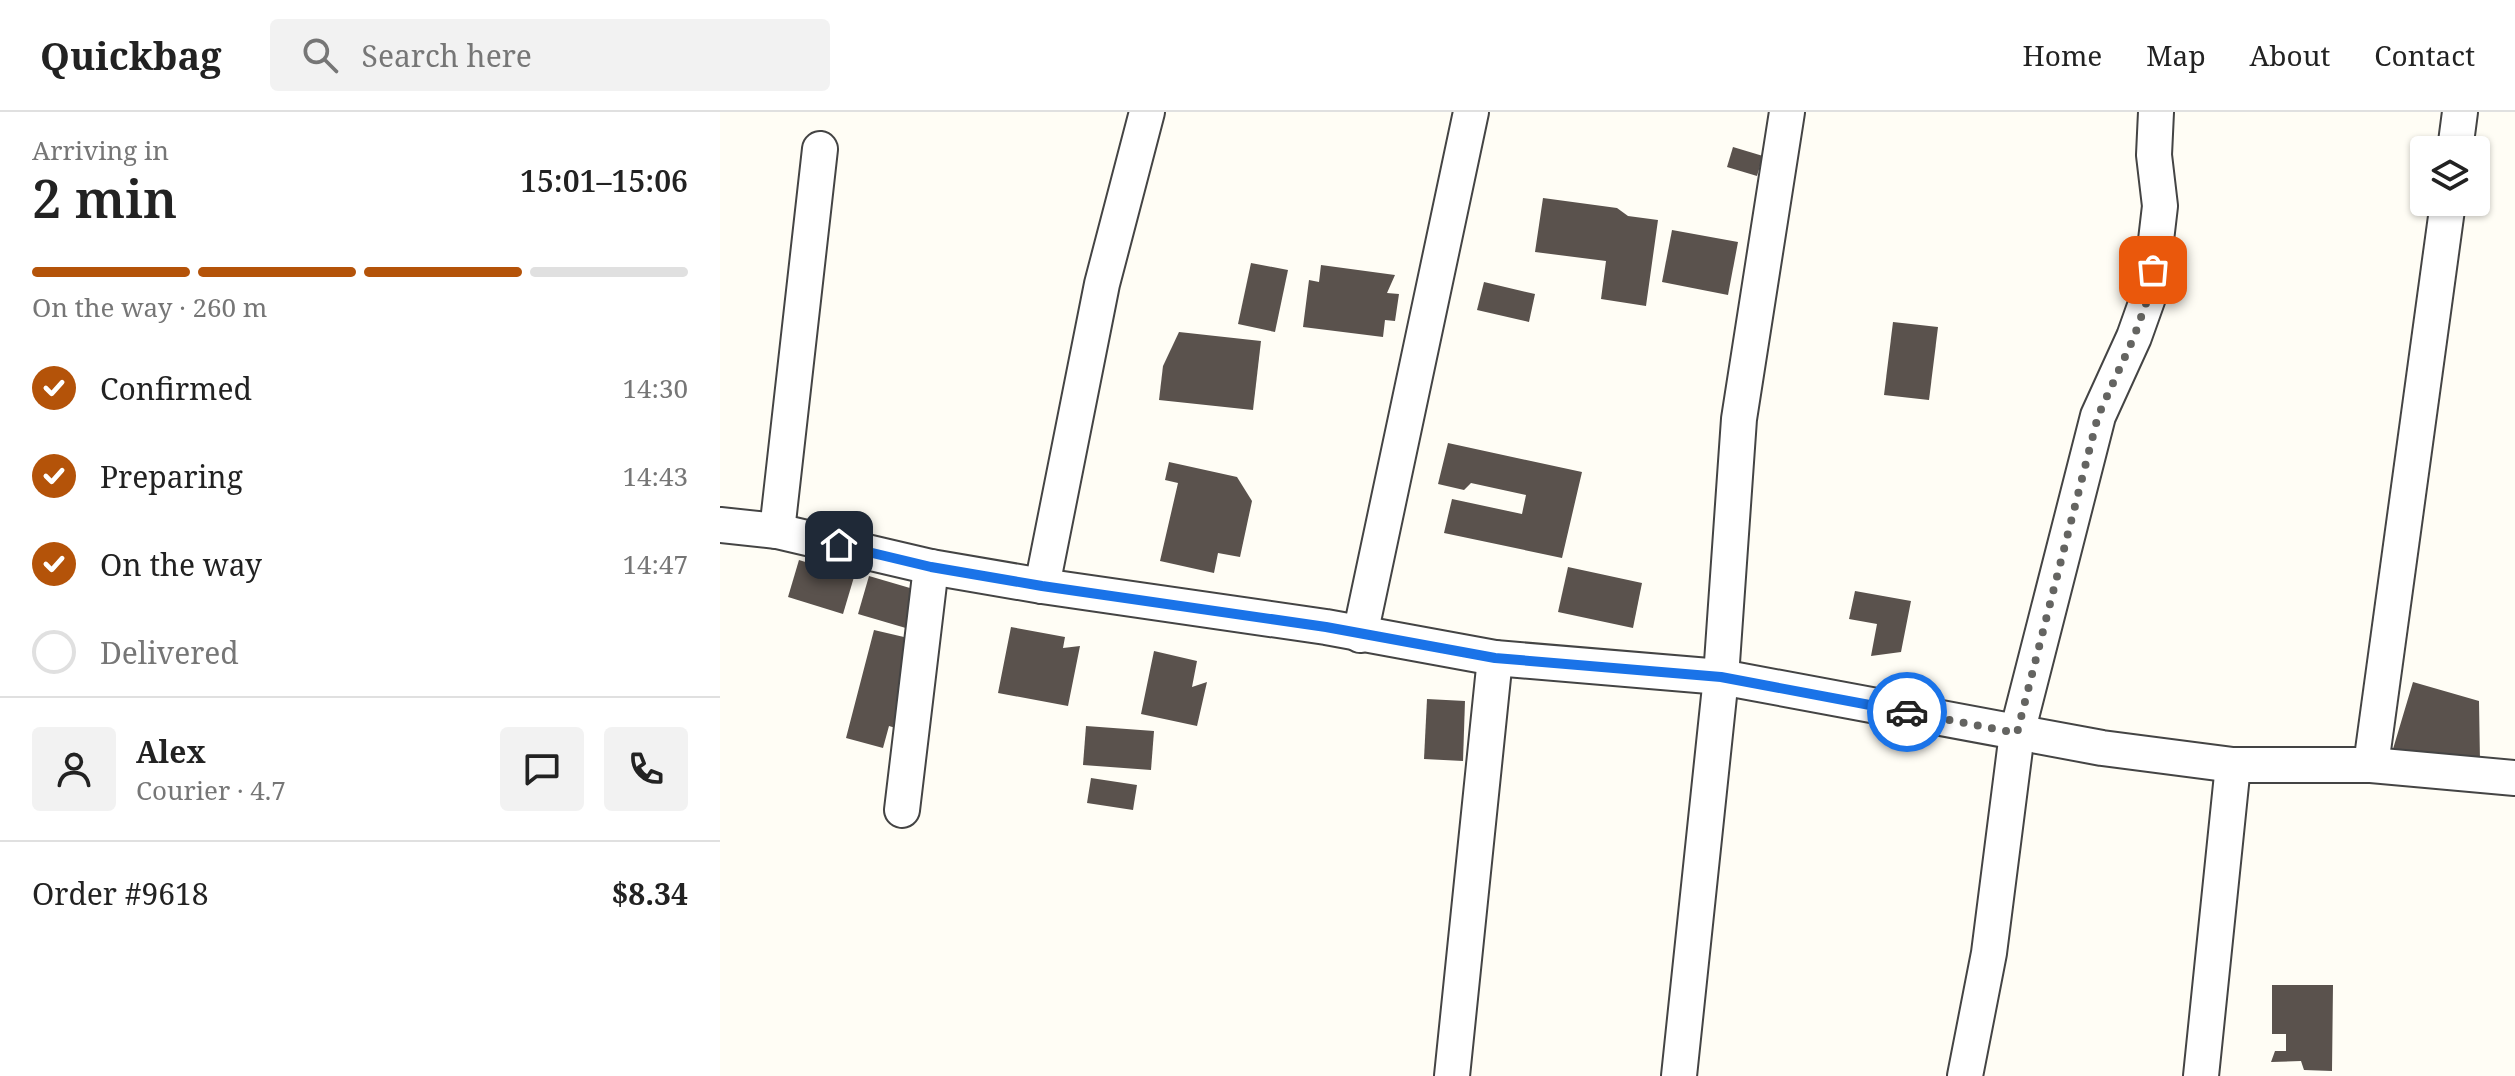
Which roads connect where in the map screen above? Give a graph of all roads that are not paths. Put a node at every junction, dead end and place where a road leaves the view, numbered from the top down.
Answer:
1 (1147, 112) edge
2 (1471, 112) edge
3 (1787, 112) edge
4 (2156, 112) edge
5 (2460, 112) edge
6 (2457, 136) edge
7 (820, 149) dead end
8 (2446, 216) edge
9 (720, 525) edge
10 (777, 531) junction
11 (931, 567) junction
12 (1042, 586) junction
13 (1360, 635) junction
14 (1495, 658) junction
15 (1721, 677) junction
16 (2017, 733) junction
17 (2233, 765) junction
18 (2371, 765) junction
19 (2515, 778) edge
20 (902, 810) dead end
21 (1452, 1076) edge
22 (1679, 1076) edge
23 (1965, 1076) edge
24 (2201, 1076) edge

1 - 12 street
2 - 13 street
3 - 15 street
4 - 16 street
5 - 6 street
7 - 10 street
8 - 18 street
9 - 10 street
10 - 11 street
11 - 12 street
11 - 20 street
12 - 13 street
13 - 14 street
14 - 15 street
14 - 21 street
15 - 16 street
15 - 22 street
16 - 17 street
16 - 23 street
17 - 18 street
17 - 24 street
18 - 19 street

